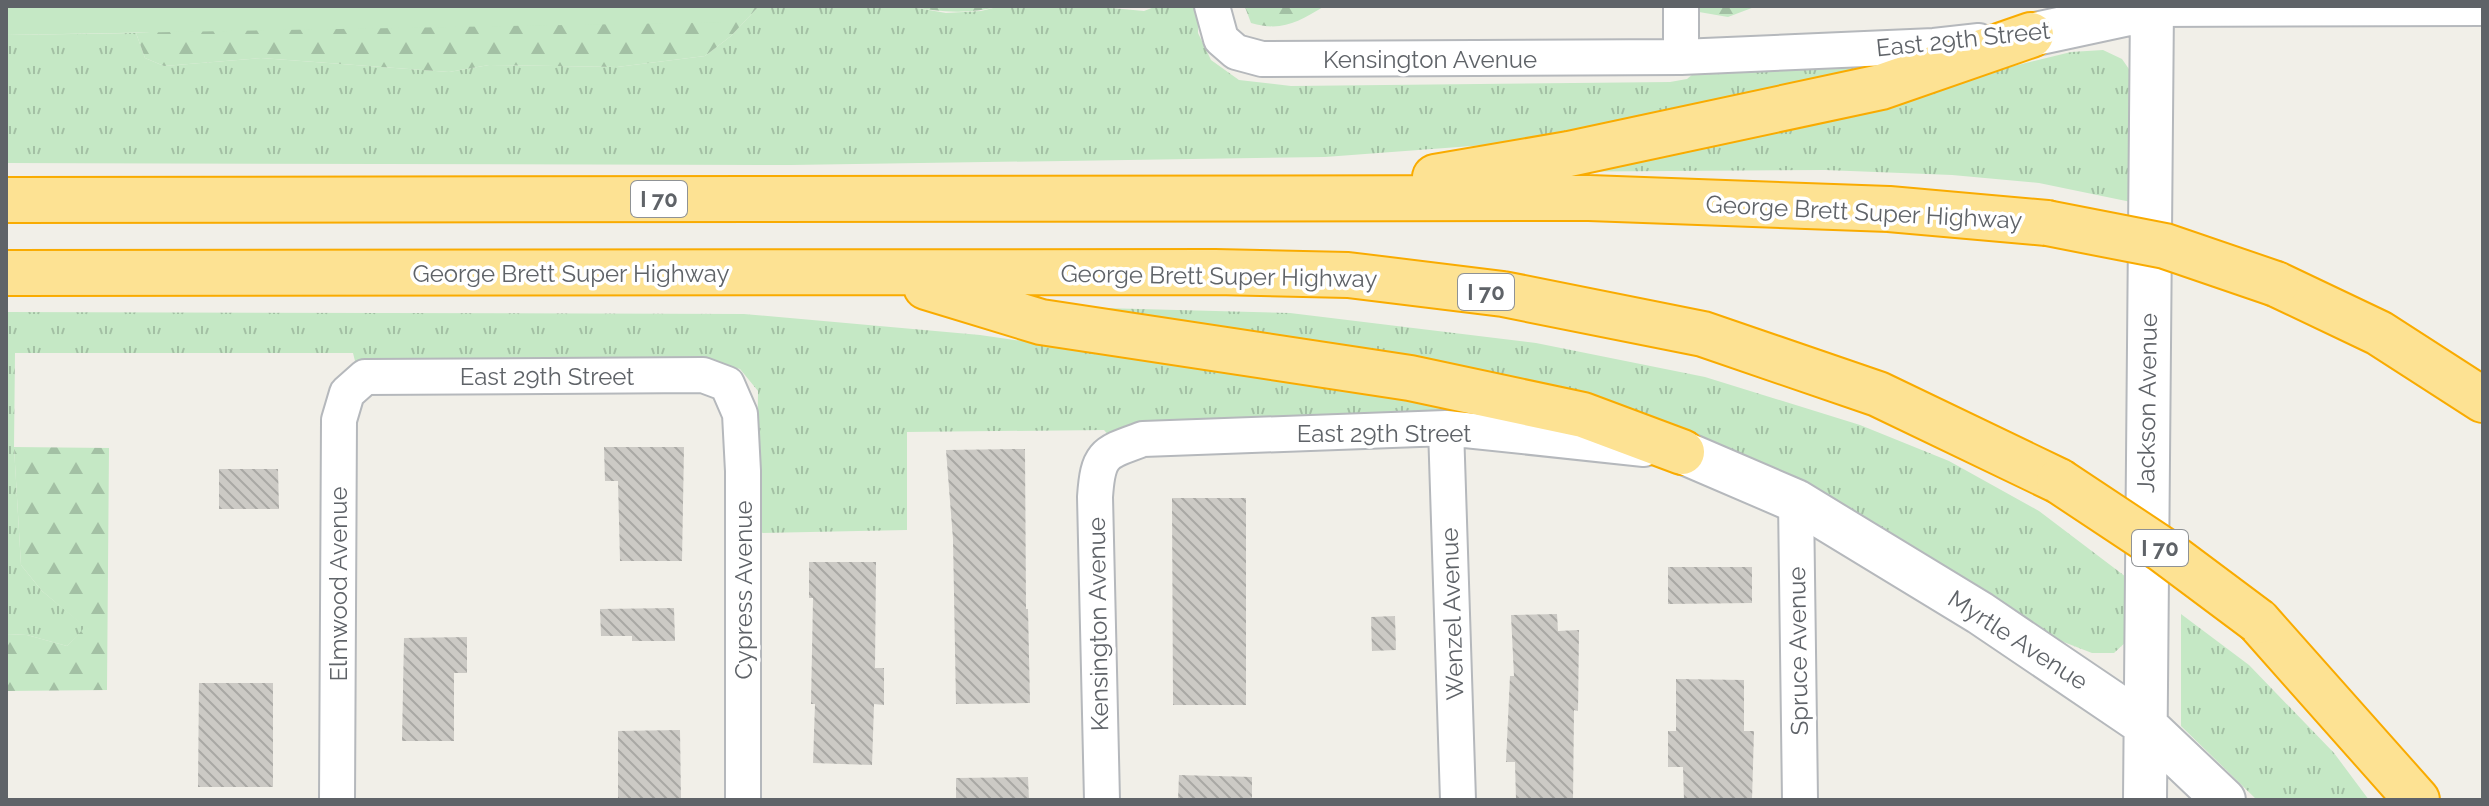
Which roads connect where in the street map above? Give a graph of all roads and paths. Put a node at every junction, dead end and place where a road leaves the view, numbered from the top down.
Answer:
1 (1212, 6) edge
2 (1681, 6) edge
3 (2152, 8) edge
4 (2483, 8) edge
5 (2031, 35) junction
6 (1681, 57) junction
7 (1311, 198) junction
8 (6, 200) edge
9 (6, 273) edge
10 (881, 274) junction
11 (365, 377) joint
12 (727, 384) joint
13 (2474, 393) edge
14 (1446, 428) junction
15 (1108, 452) joint
16 (1682, 452) junction
17 (1796, 501) junction
18 (2144, 724) junction
19 (337, 800) edge
20 (743, 800) edge
21 (1102, 800) edge
22 (1458, 800) edge
23 (1800, 800) edge
24 (2145, 800) edge
25 (2224, 800) edge
26 (2417, 800) edge

1 - 6 street, Kensington Avenue
2 - 6 street
3 - 4 street, East 29th Street
3 - 5 street, East 29th Street
3 - 18 street, Jackson Avenue
5 - 6 street, East 29th Street
5 - 7 highway
7 - 8 highway, George Brett Super Highway / I 70
7 - 13 highway, George Brett Super Highway / I 70, bridge
9 - 10 highway, George Brett Super Highway / I 70
10 - 16 highway
10 - 26 highway, George Brett Super Highway / I 70, bridge
11 - 12 street, East 29th Street
11 - 19 street, Elmwood Avenue
12 - 20 street, Cypress Avenue
14 - 15 street, East 29th Street
14 - 16 street, East 29th Street
14 - 22 street, Wenzel Avenue
15 - 21 street, Kensington Avenue
16 - 17 street, East 29th Street
17 - 18 street, Myrtle Avenue
17 - 23 street, Spruce Avenue
18 - 24 street, Jackson Avenue
18 - 25 street, Myrtle Avenue

